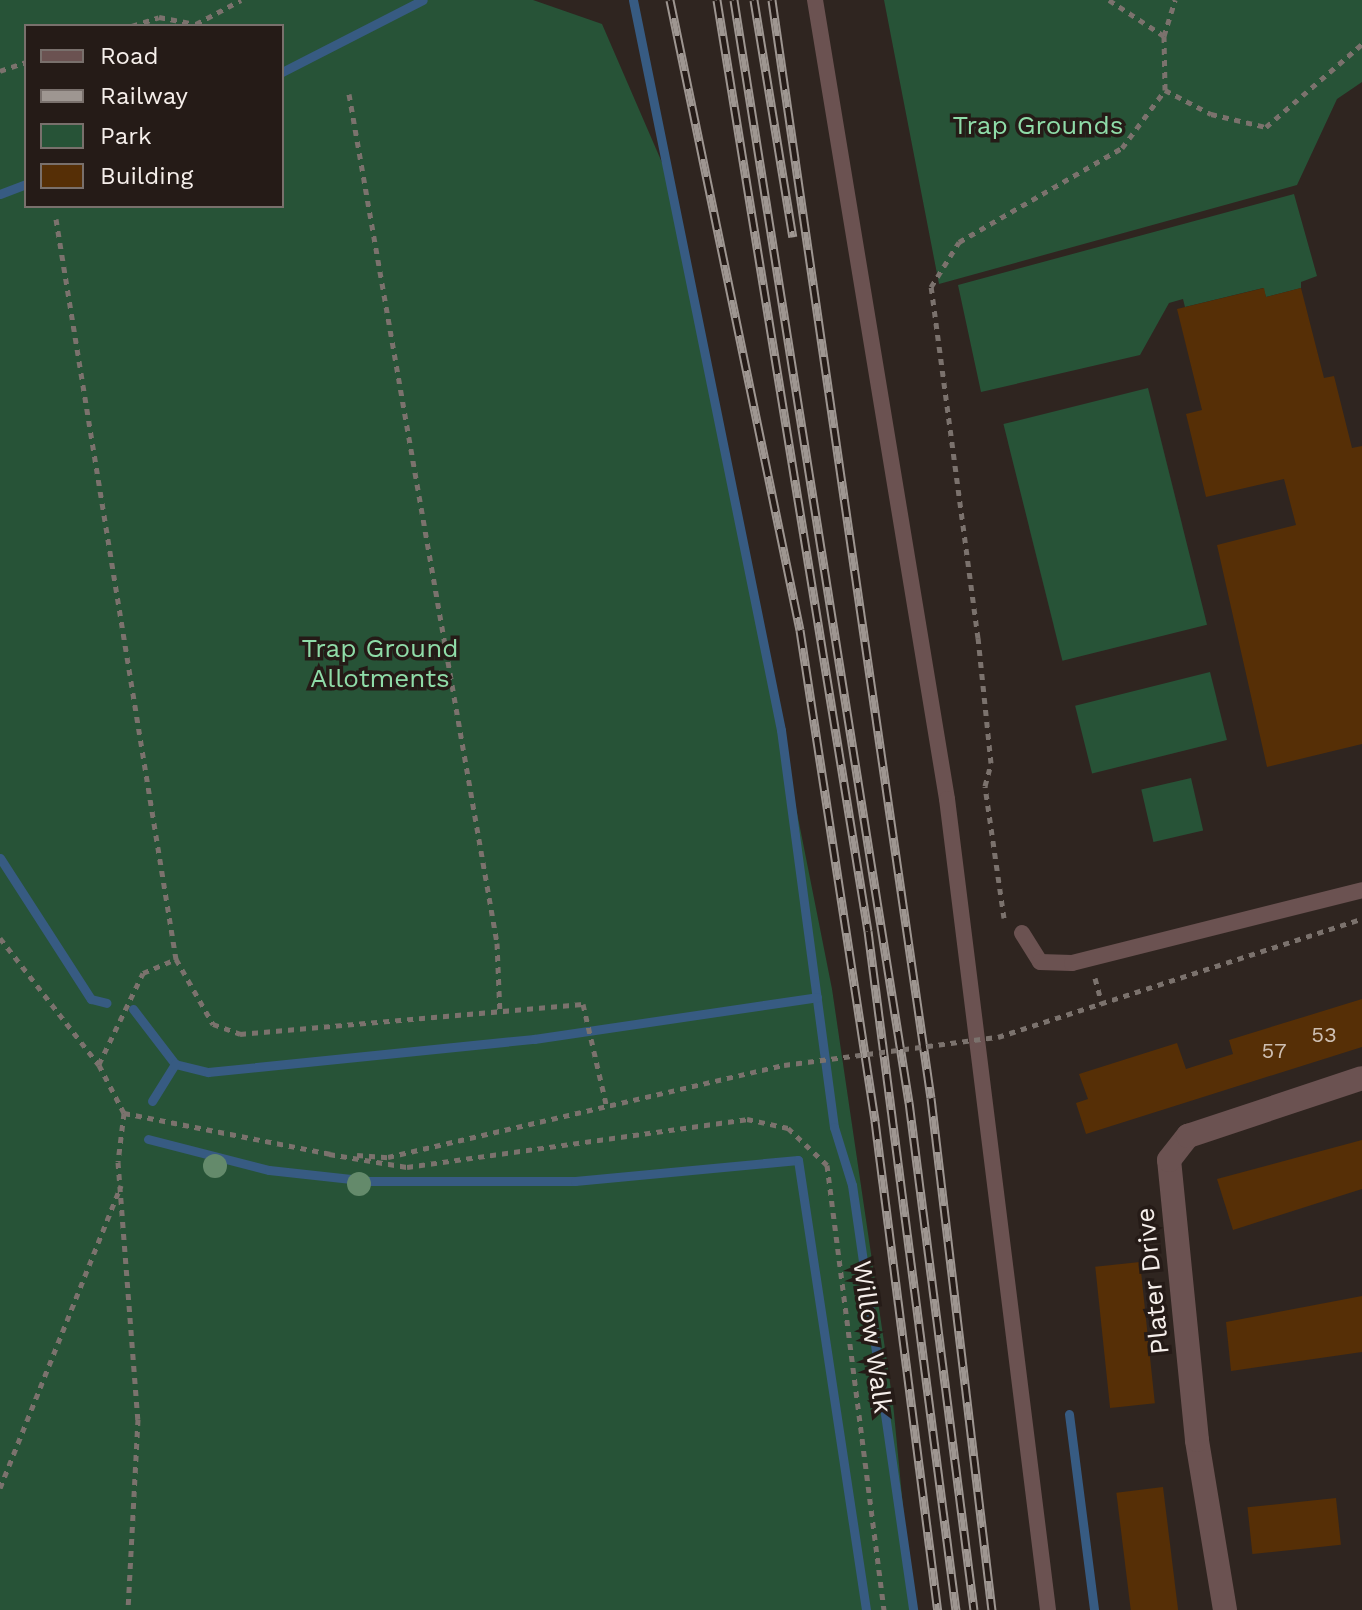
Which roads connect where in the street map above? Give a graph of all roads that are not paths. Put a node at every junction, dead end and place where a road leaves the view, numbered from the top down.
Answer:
1 (815, 0) edge
2 (1362, 890) edge
3 (1022, 933) road end
4 (1362, 1078) edge
5 (1048, 1610) edge
6 (1225, 1610) edge

1 - 5 lane
2 - 3 lane
4 - 6 street, Plater Drive

